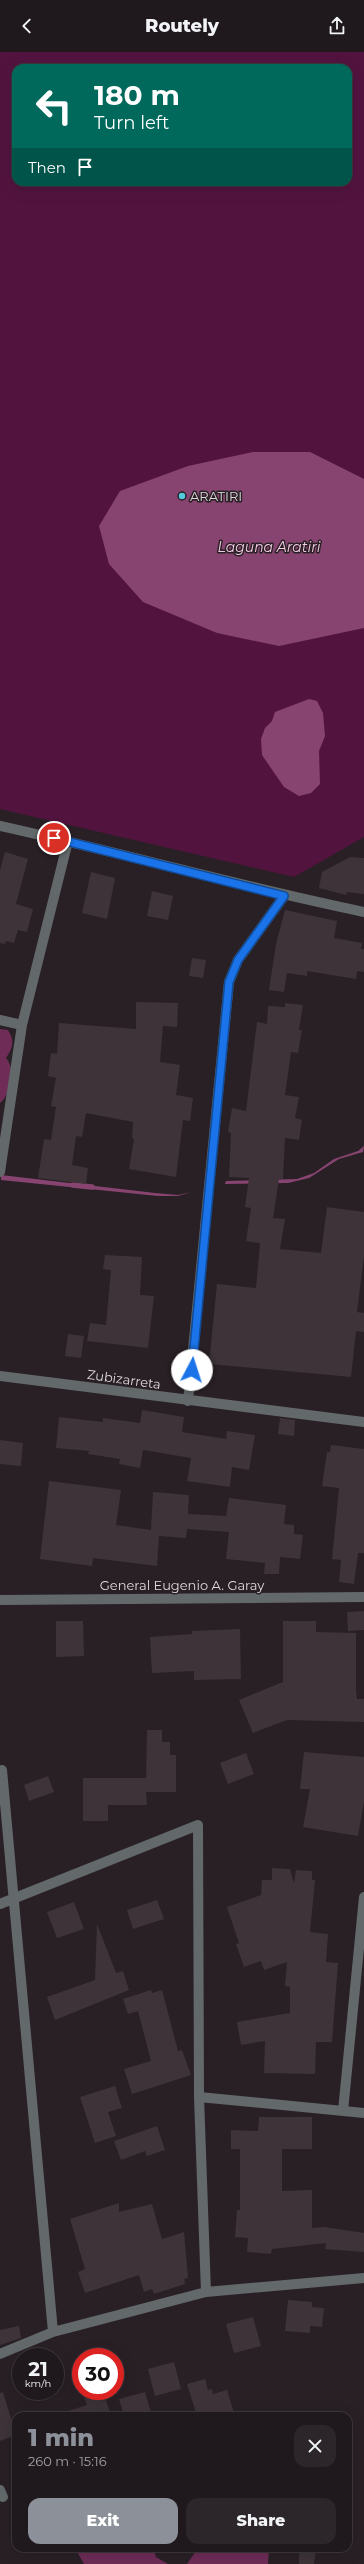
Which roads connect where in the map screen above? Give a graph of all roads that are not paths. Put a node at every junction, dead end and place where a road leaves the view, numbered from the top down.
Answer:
1 (0, 826) edge
2 (68, 841) junction
3 (284, 896) junction
4 (364, 912) edge
5 (0, 1020) edge
6 (22, 1025) junction
7 (0, 1172) edge
8 (0, 1376) edge
9 (188, 1401) junction
10 (364, 1422) edge
11 (364, 1597) edge
12 (0, 1600) edge
13 (2, 1770) dead end
14 (364, 1897) edge
15 (14, 1898) junction
16 (0, 1904) edge
17 (199, 2097) junction
18 (343, 2111) junction
19 (364, 2113) edge
20 (364, 2278) edge
21 (206, 2292) junction
22 (53, 2332) junction
23 (0, 2354) edge

1 - 2 street
2 - 3 street
2 - 6 street
3 - 4 street
3 - 9 street
5 - 6 street
6 - 7 street
8 - 9 street, Zubizarreta
9 - 10 street, Zubizarreta
11 - 12 street, General Eugenio A. Garay
13 - 15 street
14 - 18 street
15 - 16 street
15 - 17 street
15 - 22 street
17 - 18 street
17 - 21 street
18 - 19 street
20 - 21 street
21 - 22 street
22 - 23 street

